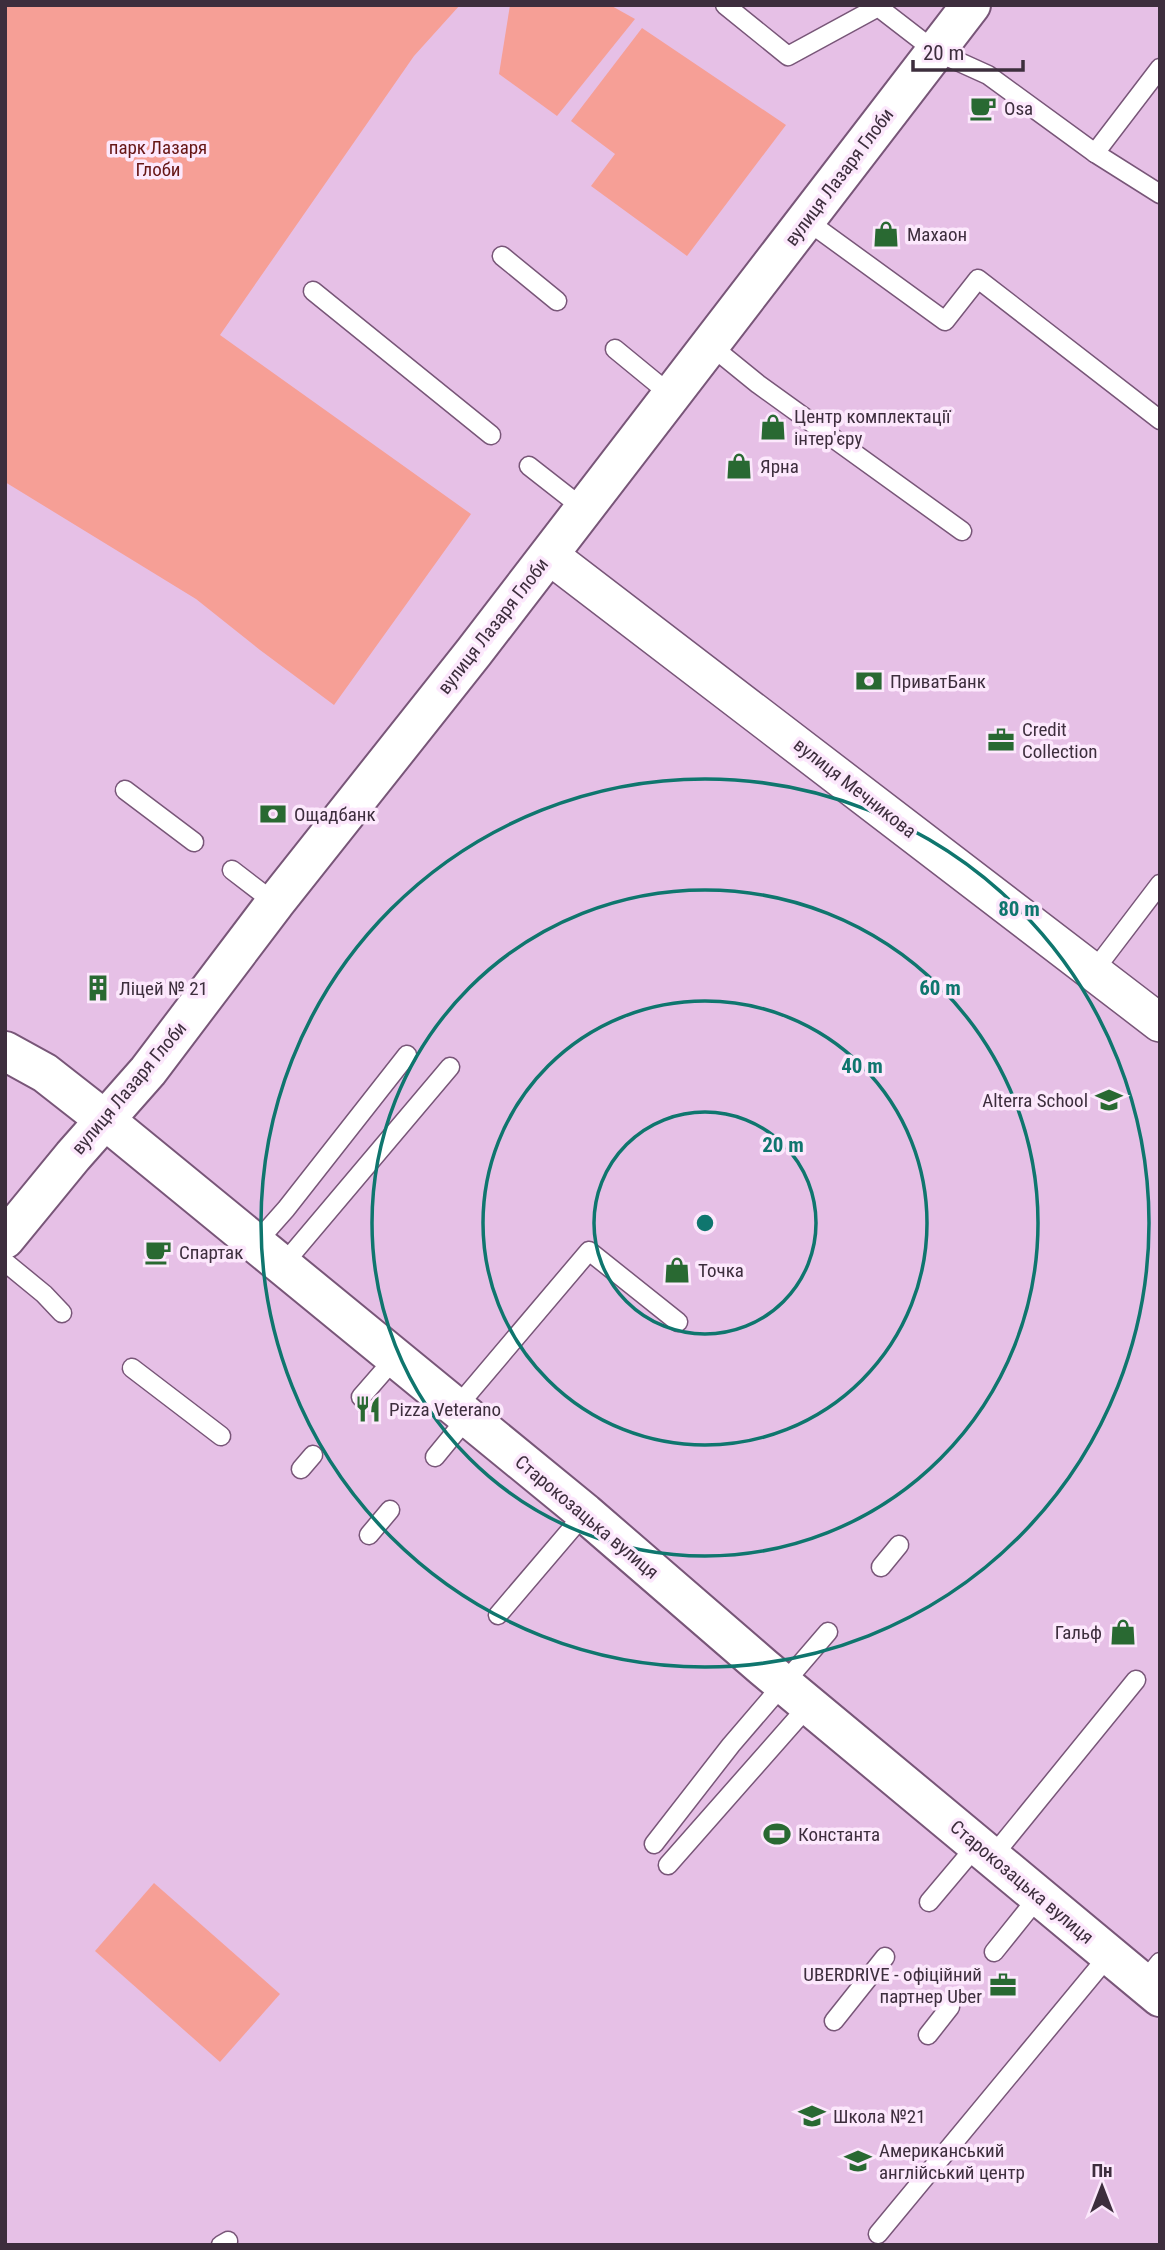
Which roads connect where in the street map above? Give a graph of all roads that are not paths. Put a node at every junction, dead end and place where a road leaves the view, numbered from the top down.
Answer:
1 (725, 5) edge
2 (971, 5) edge
3 (935, 51) junction
4 (1160, 68) edge
5 (1095, 153) junction
6 (1160, 194) edge
7 (806, 220) junction
8 (502, 256) dead end
9 (313, 291) dead end
10 (557, 301) dead end
11 (710, 345) junction
12 (615, 349) dead end
13 (671, 396) junction
14 (1160, 420) edge
15 (491, 435) dead end
16 (529, 466) dead end
17 (584, 509) junction
18 (962, 531) dead end
19 (549, 555) junction
20 (125, 790) dead end
21 (194, 842) dead end
22 (232, 870) dead end
23 (1160, 884) edge
24 (275, 902) junction
25 (1093, 972) junction
26 (1160, 1023) edge
27 (5, 1051) edge
28 (407, 1055) dead end
29 (450, 1067) dead end
30 (105, 1120) junction
31 (5, 1239) edge
32 (268, 1255) junction
33 (5, 1262) edge
34 (62, 1313) dead end
35 (678, 1322) dead end
36 (395, 1358) junction
37 (132, 1368) dead end
38 (361, 1397) dead end
39 (462, 1413) junction
40 (221, 1436) dead end
41 (313, 1455) dead end
42 (435, 1457) dead end
43 (301, 1469) dead end
44 (390, 1510) dead end
45 (585, 1513) junction
46 (369, 1535) dead end
47 (899, 1545) dead end
48 (881, 1567) dead end
49 (498, 1615) dead end
50 (828, 1632) dead end
51 (1136, 1680) dead end
52 (796, 1694) junction
53 (653, 1844) dead end
54 (985, 1851) junction
55 (668, 1865) dead end
56 (1039, 1896) junction
57 (929, 1902) dead end
58 (994, 1952) dead end
59 (1109, 1955) junction
60 (885, 1957) dead end
61 (1154, 1981) edge
62 (950, 2007) dead end
63 (834, 2021) dead end
64 (928, 2035) dead end
65 (878, 2234) dead end

1 - 3 lane
2 - 3 main road, вулиця Лазаря Глоби
3 - 5 lane
3 - 7 main road, вулиця Лазаря Глоби
4 - 5 lane
5 - 6 lane
7 - 11 main road, вулиця Лазаря Глоби
7 - 14 lane
8 - 10 lane
9 - 15 lane
11 - 13 main road, вулиця Лазаря Глоби
11 - 18 lane
12 - 13 lane
13 - 17 main road, вулиця Лазаря Глоби
16 - 17 lane
17 - 19 main road, вулиця Лазаря Глоби
19 - 24 main road, вулиця Лазаря Глоби
19 - 25 street, вулиця Мечникова
20 - 21 lane
22 - 24 lane
23 - 25 lane
24 - 30 main road, вулиця Лазаря Глоби
25 - 26 street, вулиця Мечникова
27 - 30 main road, Старокозацька вулиця
28 - 32 lane
29 - 32 lane
30 - 31 main road, вулиця Лазаря Глоби
30 - 32 main road, Старокозацька вулиця
32 - 36 main road, Старокозацька вулиця
33 - 34 lane
35 - 39 lane
36 - 38 lane
36 - 39 main road, Старокозацька вулиця
37 - 40 lane
39 - 42 lane
39 - 45 main road, Старокозацька вулиця
41 - 43 lane
44 - 46 lane
45 - 49 lane
45 - 52 main road, Старокозацька вулиця
47 - 48 lane
50 - 52 lane
51 - 54 lane
52 - 53 lane
52 - 54 main road, Старокозацька вулиця
52 - 55 lane
54 - 56 main road, Старокозацька вулиця
54 - 57 lane
56 - 58 lane
56 - 59 main road, Старокозацька вулиця
59 - 61 main road, Старокозацька вулиця
59 - 65 lane
60 - 63 lane
62 - 64 lane

